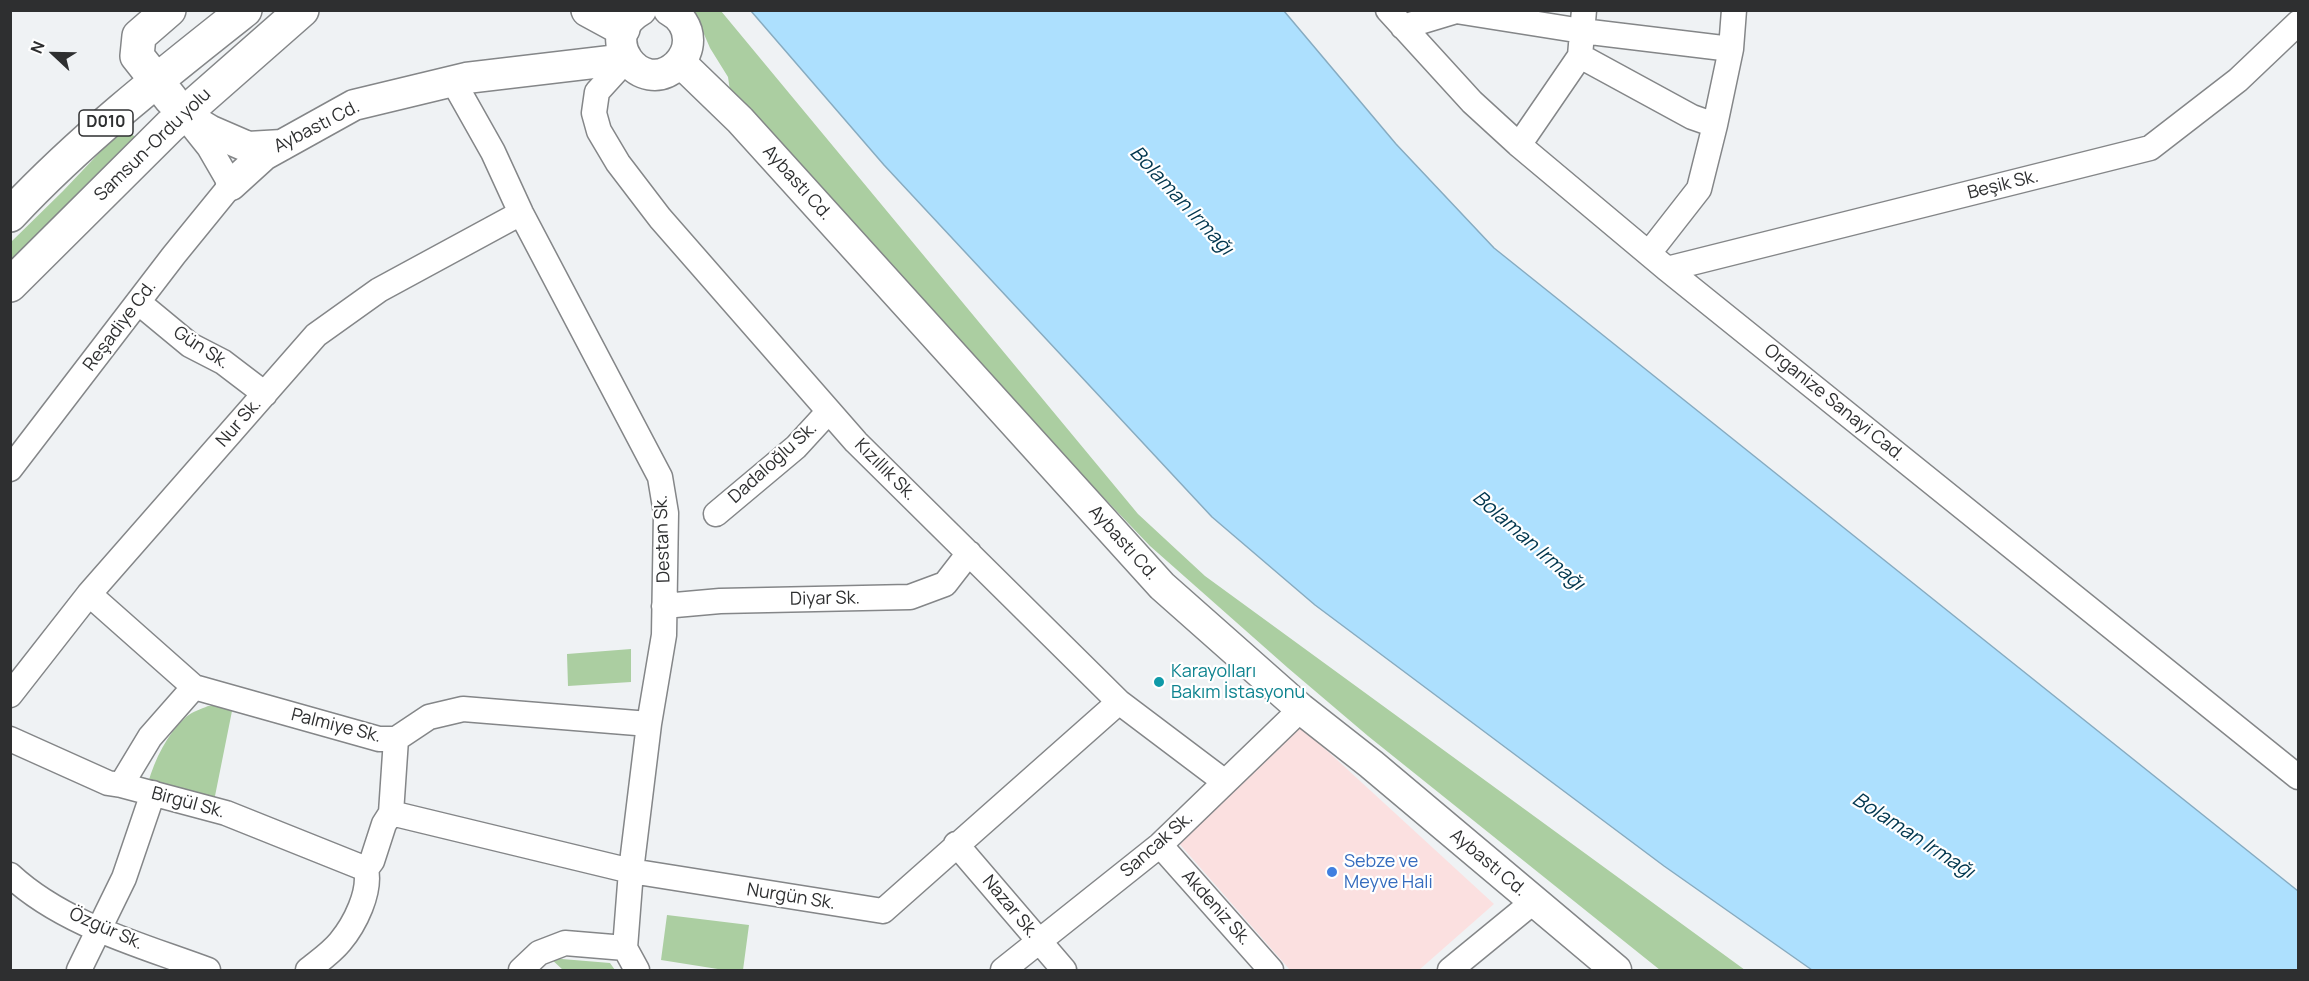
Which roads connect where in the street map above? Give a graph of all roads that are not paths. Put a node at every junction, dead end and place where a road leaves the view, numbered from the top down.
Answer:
1 (169, 10) edge
2 (245, 10) edge
3 (302, 10) edge
4 (588, 10) edge
5 (669, 10) edge
6 (1734, 10) edge
7 (1395, 19) edge
8 (1583, 21) edge
9 (2298, 23) edge
10 (630, 33) edge
11 (1731, 49) junction
12 (1580, 56) junction
13 (680, 62) junction
14 (453, 81) junction
15 (157, 82) junction
16 (183, 114) junction
17 (1715, 125) junction
18 (282, 145) junction
19 (1520, 145) junction
20 (231, 185) junction
21 (521, 213) junction
22 (10, 215) edge
23 (1649, 253) junction
24 (1667, 268) junction
25 (10, 285) edge
26 (138, 302) junction
27 (265, 394) junction
28 (829, 411) junction
29 (10, 469) edge
30 (716, 514) dead end
31 (969, 553) junction
32 (89, 594) junction
33 (664, 606) junction
34 (194, 687) junction
35 (10, 695) edge
36 (1119, 702) junction
37 (1301, 709) junction
38 (649, 724) junction
39 (10, 739) edge
40 (396, 739) junction
41 (2298, 777) edge
42 (1226, 782) junction
43 (122, 784) junction
44 (153, 793) junction
45 (390, 813) junction
46 (956, 844) junction
47 (1160, 845) junction
48 (366, 869) junction
49 (631, 871) junction
50 (10, 875) edge
51 (1533, 902) junction
52 (99, 930) junction
53 (1039, 941) junction
54 (625, 948) junction
55 (79, 970) edge
56 (208, 970) edge
57 (308, 970) edge
58 (521, 970) edge
59 (637, 970) edge
60 (1003, 970) edge
61 (1064, 970) edge
62 (1271, 970) edge
63 (1450, 970) edge
64 (1616, 970) edge

1 - 15 highway
2 - 15 highway, D010
3 - 16 highway, Samsun-Ordu yolu / D010
4 - 10 highway
5 - 13 main road
6 - 11 street
7 - 8 street
7 - 19 street, Organize Sanayi Cad.
8 - 11 street
8 - 12 street
9 - 24 street, Beşik Sk.
10 - 13 main road
10 - 14 main road, Aybastı Cd.
10 - 28 street, Kızıllık Sk.
11 - 17 street
12 - 17 street
12 - 19 street
13 - 37 main road, Aybastı Cd.
14 - 18 main road, Aybastı Cd.
14 - 21 street, Destan Sk.
15 - 16 highway
15 - 22 highway, D010
16 - 18 main road
16 - 20 street
16 - 25 highway, Samsun-Ordu yolu / D010
17 - 23 street
18 - 20 main road, Aybastı Cd.
19 - 23 street, Organize Sanayi Cad.
20 - 26 street, Reşadiye Cd.
21 - 27 street, Nur Sk.
21 - 33 street, Destan Sk.
23 - 24 street, Organize Sanayi Cad.
24 - 41 street, Organize Sanayi Cad.
26 - 27 street, Gün Sk.
26 - 29 street, Reşadiye Cd.
27 - 32 street, Nur Sk.
28 - 30 street, Dadaloğlu Sk.
28 - 31 street, Kızıllık Sk.
31 - 33 street, Diyar Sk.
31 - 36 street, Kızıllık Sk.
32 - 34 street, Palmiye Sk.
32 - 35 street, Nur Sk.
33 - 38 street, Destan Sk.
34 - 40 street, Palmiye Sk.
34 - 43 street
36 - 42 street, Kızıllık Sk.
36 - 46 street, Nurgün Sk.
37 - 42 street, Sancak Sk.
37 - 51 main road, Aybastı Cd.
38 - 40 street, Palmiye Sk.
38 - 49 street, Destan Sk.
39 - 43 street, Birgül Sk.
40 - 45 street
42 - 47 street, Sancak Sk.
43 - 44 street, Birgül Sk.
44 - 48 street, Birgül Sk.
44 - 52 street
45 - 48 street
45 - 49 street, Nurgün Sk.
46 - 49 street, Nurgün Sk.
46 - 53 street, Nazar Sk.
47 - 53 street, Sancak Sk.
47 - 62 street, Akdeniz Sk.
48 - 57 street
49 - 54 street, Destan Sk.
50 - 52 street, Özgür Sk.
51 - 63 street
51 - 64 main road, Aybastı Cd.
52 - 55 street
52 - 56 street, Özgür Sk.
53 - 60 street, Sancak Sk.
53 - 61 street, Nazar Sk.
54 - 58 street
54 - 59 street

